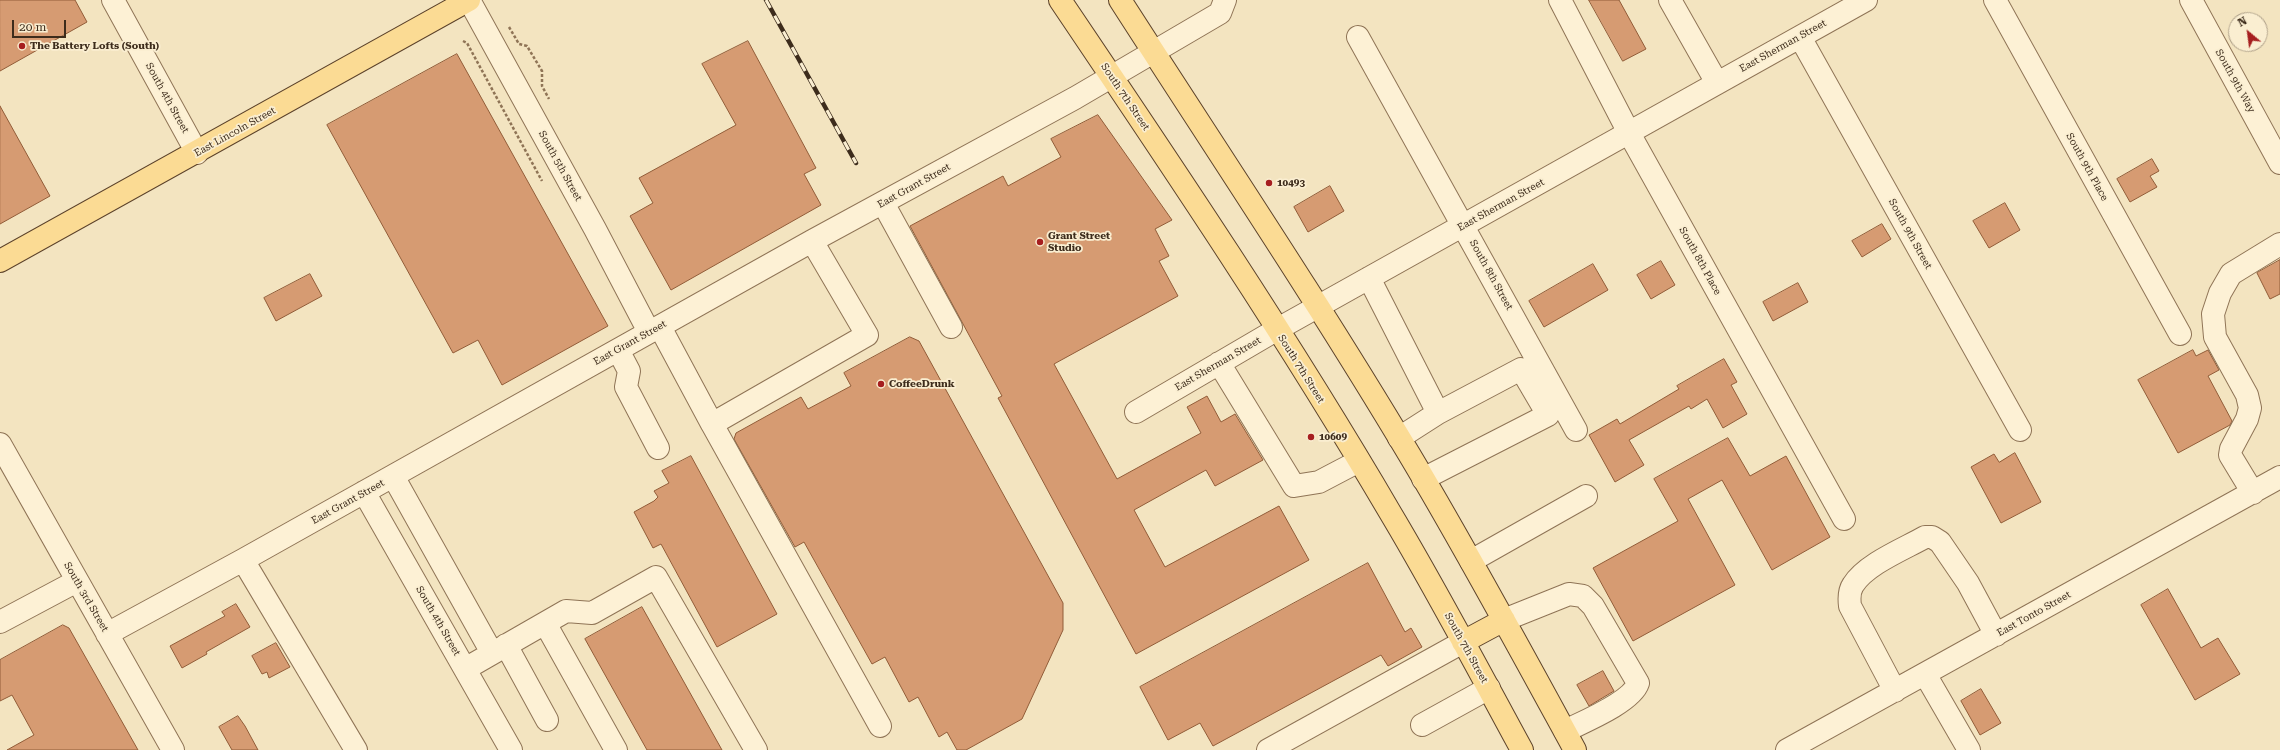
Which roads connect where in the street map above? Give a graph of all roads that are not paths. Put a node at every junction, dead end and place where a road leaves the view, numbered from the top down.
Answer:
1 (113, 0) edge
2 (469, 0) edge
3 (1060, 0) edge
4 (1120, 0) edge
5 (1225, 0) edge
6 (1560, 0) edge
7 (1670, 0) edge
8 (1866, 0) edge
9 (1995, 0) edge
10 (2191, 0) edge
11 (1358, 37) dead end
12 (1800, 37) junction
13 (1154, 52) junction
14 (1112, 76) junction
15 (1717, 83) junction
16 (1629, 133) junction
17 (197, 153) junction
18 (2278, 156) edge
19 (883, 203) junction
20 (1463, 226) junction
21 (812, 241) junction
22 (2280, 244) edge
23 (0, 261) edge
24 (1369, 278) junction
25 (1318, 307) junction
26 (951, 327) dead end
27 (654, 330) junction
28 (1276, 330) junction
29 (2180, 334) dead end
30 (618, 350) junction
31 (1219, 363) junction
32 (1136, 412) dead end
33 (1438, 413) junction
34 (712, 424) junction
35 (1576, 430) dead end
36 (2020, 430) dead end
37 (1399, 438) junction
38 (0, 444) edge
39 (658, 448) dead end
40 (1359, 461) junction
41 (393, 476) junction
42 (2280, 477) edge
43 (1423, 479) junction
44 (364, 492) junction
45 (2252, 492) junction
46 (1586, 496) dead end
47 (1844, 519) dead end
48 (243, 560) junction
49 (1471, 561) junction
50 (77, 581) junction
51 (1504, 620) junction
52 (0, 622) edge
53 (545, 623) junction
54 (107, 634) junction
55 (1996, 635) junction
56 (1463, 642) junction
57 (499, 649) junction
58 (465, 668) junction
59 (1925, 674) junction
60 (1488, 688) junction
61 (1895, 691) junction
62 (547, 720) dead end
63 (1422, 725) dead end
64 (880, 726) dead end
65 (1565, 731) junction
66 (173, 750) edge
67 (356, 750) edge
68 (511, 750) edge
69 (616, 750) edge
70 (756, 750) edge
71 (1268, 750) edge
72 (1522, 750) edge
73 (1575, 750) edge
74 (1788, 750) edge
75 (1969, 750) edge

1 - 17 street, South 4th Street
2 - 17 main road, East Lincoln Street
2 - 27 street, South 5th Street
3 - 14 main road, South 7th Street
4 - 13 main road
5 - 13 street, East Grant Street
6 - 16 street, South 8th Place
7 - 15 street
8 - 12 street, East Sherman Street
9 - 29 street, South 9th Place
10 - 18 street, South 9th Way
11 - 20 street, South 8th Street
12 - 15 street, East Sherman Street
12 - 36 street, South 9th Street
13 - 14 street, East Grant Street
13 - 25 main road
14 - 19 street, East Grant Street
14 - 28 main road, South 7th Street
15 - 16 street, East Sherman Street
16 - 20 street, East Sherman Street
16 - 47 street, South 8th Place
17 - 23 main road, East Lincoln Street
19 - 21 street, East Grant Street
19 - 26 street
20 - 24 street, East Sherman Street
20 - 35 street, South 8th Street
21 - 27 street, East Grant Street
21 - 34 street
22 - 45 street
24 - 25 street, East Sherman Street
24 - 33 street
25 - 28 street, East Sherman Street
25 - 37 main road
27 - 30 street, East Grant Street
27 - 34 street, South 5th Street
28 - 31 street, East Sherman Street
28 - 40 main road, South 7th Street
30 - 39 street
30 - 41 street, East Grant Street
31 - 32 street, East Sherman Street
31 - 40 street
33 - 37 street
33 - 43 street
34 - 64 street, South 5th Street
37 - 43 main road
38 - 50 street, South 3rd Street
40 - 56 main road, South 7th Street
41 - 44 street, East Grant Street
41 - 57 street
42 - 45 street, East Tonto Street
43 - 49 main road
44 - 48 street, East Grant Street
44 - 58 street, South 4th Street
45 - 55 street, East Tonto Street
46 - 49 street
48 - 54 street, East Grant Street
48 - 67 street
49 - 51 main road
50 - 52 street
50 - 54 street, South 3rd Street
51 - 56 main road
51 - 65 main road
51 - 65 street
53 - 57 street
53 - 69 street
53 - 70 street
54 - 66 street, South 3rd Street
55 - 59 street, East Tonto Street
55 - 61 street
56 - 60 main road, South 7th Street
56 - 71 street
57 - 58 street
57 - 62 street
58 - 68 street, South 4th Street
59 - 61 street, East Tonto Street
59 - 75 street
60 - 63 street
60 - 72 main road, South 7th Street
61 - 74 street, East Tonto Street
65 - 73 main road

